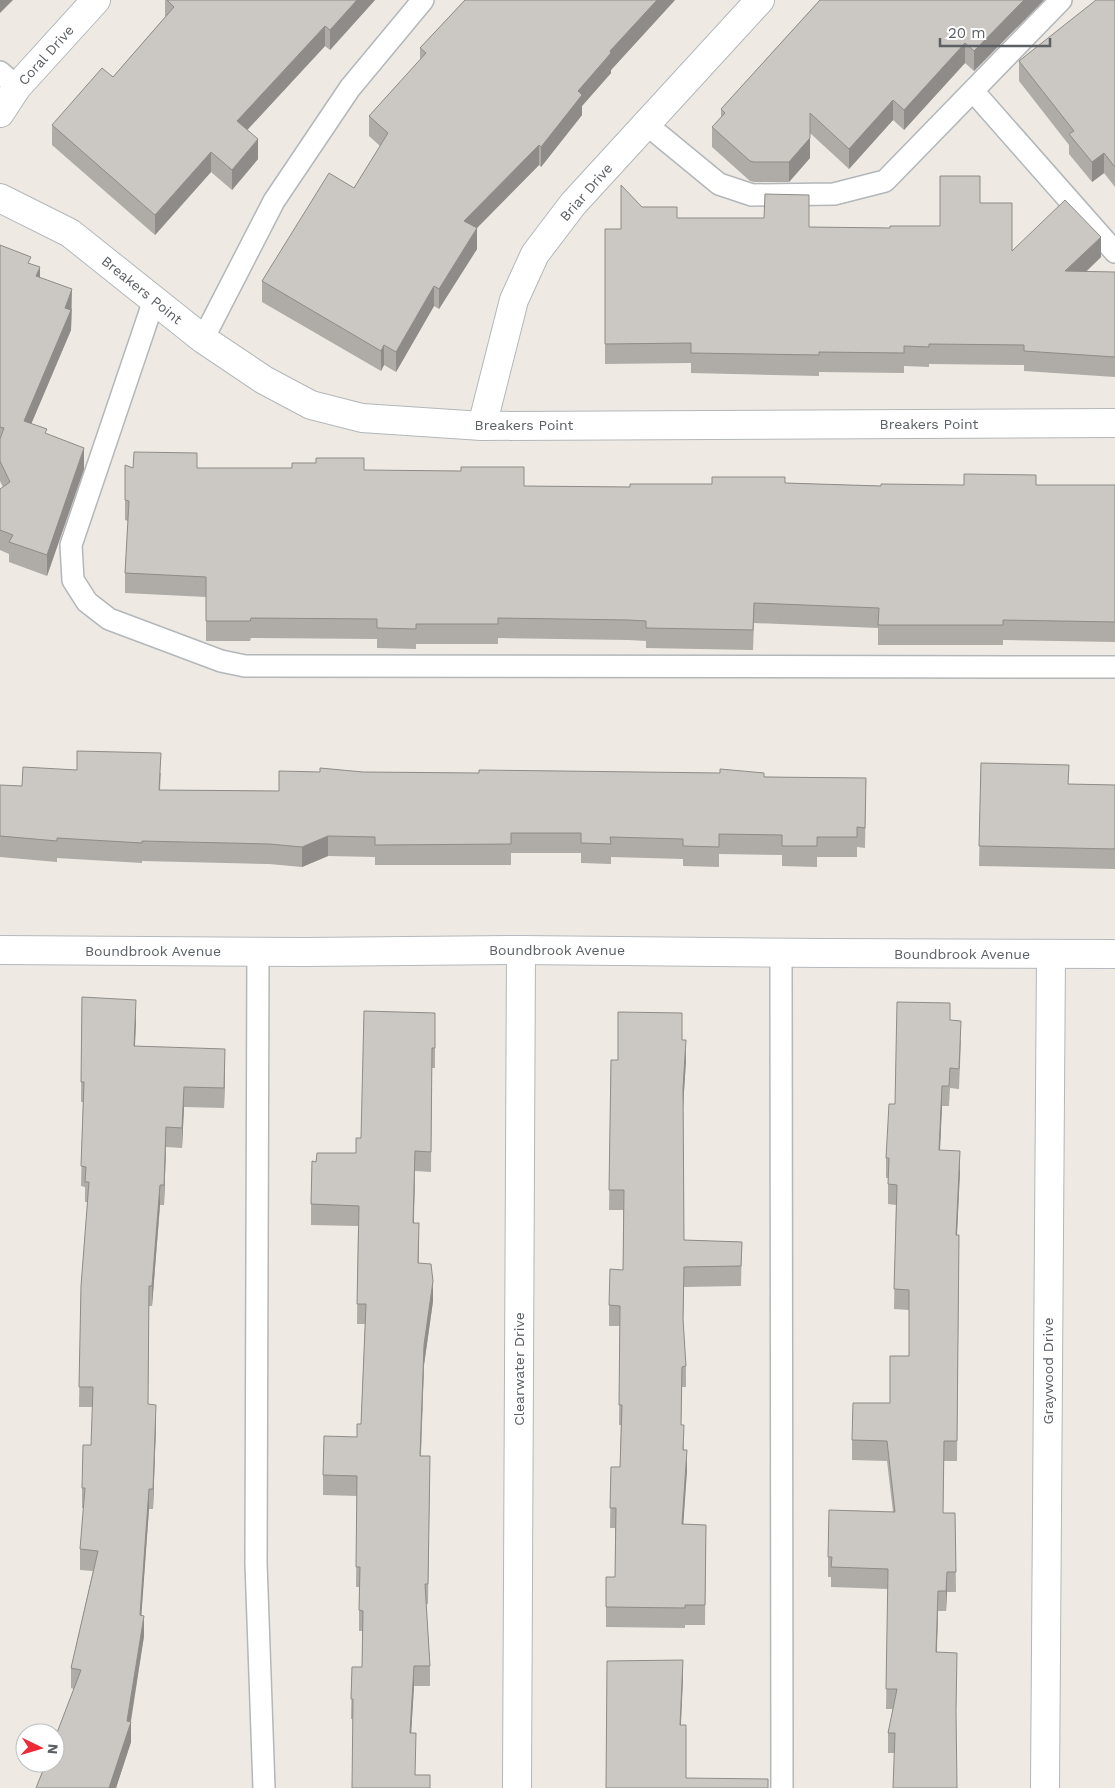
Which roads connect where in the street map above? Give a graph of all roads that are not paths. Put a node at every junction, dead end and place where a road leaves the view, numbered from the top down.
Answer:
1 (96, 0) edge
2 (423, 0) edge
3 (760, 0) edge
4 (1061, 0) edge
5 (9, 80) edge
6 (973, 91) junction
7 (0, 113) edge
8 (646, 124) junction
9 (0, 199) edge
10 (1115, 252) edge
11 (154, 300) junction
12 (203, 339) junction
13 (1115, 423) edge
14 (482, 426) junction
15 (1115, 667) edge
16 (0, 950) edge
17 (521, 950) junction
18 (258, 951) junction
19 (781, 953) junction
20 (1051, 954) junction
21 (1115, 954) edge
22 (264, 1788) edge
23 (517, 1788) edge
24 (782, 1788) edge
25 (1045, 1788) edge

1 - 5 street, Coral Drive
2 - 12 lane
3 - 8 street, Briar Drive
4 - 6 lane
5 - 7 street, Coral Drive
6 - 8 lane
6 - 10 lane
8 - 14 street, Briar Drive
9 - 11 street, Breakers Point
11 - 12 street, Breakers Point
11 - 15 lane
12 - 14 street, Breakers Point
13 - 14 street, Breakers Point
16 - 18 street, Boundbrook Avenue
17 - 18 street, Boundbrook Avenue
17 - 19 street, Boundbrook Avenue
17 - 23 street, Clearwater Drive
18 - 22 lane
19 - 20 street, Boundbrook Avenue
19 - 24 lane
20 - 21 street, Boundbrook Avenue
20 - 25 street, Graywood Drive

